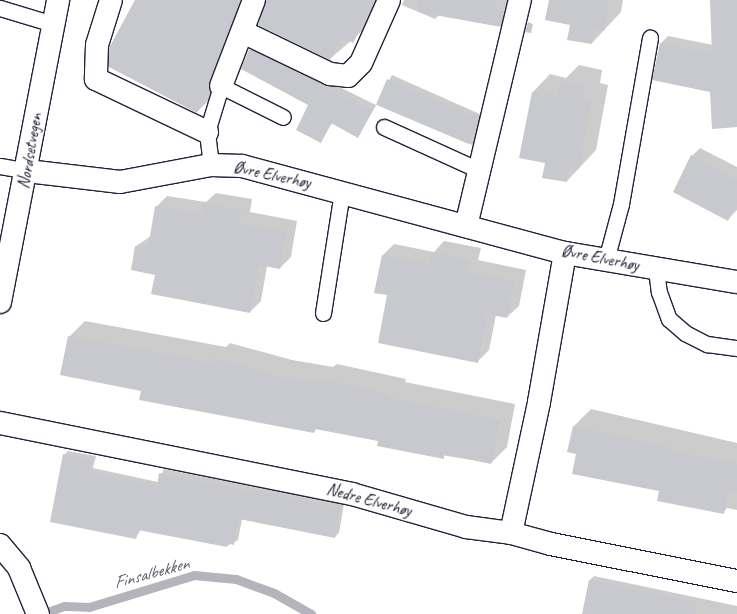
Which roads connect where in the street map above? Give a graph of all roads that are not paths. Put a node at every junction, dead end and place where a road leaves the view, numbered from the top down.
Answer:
1 (58, 0) edge
2 (111, 0) edge
3 (254, 0) edge
4 (388, 0) edge
5 (520, 0) edge
6 (0, 8) edge
7 (54, 24) junction
8 (243, 32) junction
9 (650, 38) dead end
10 (221, 86) junction
11 (283, 118) dead end
12 (384, 127) dead end
13 (207, 132) junction
14 (211, 165) junction
15 (0, 166) edge
16 (27, 171) junction
17 (481, 171) junction
18 (342, 192) junction
19 (466, 226) junction
20 (565, 253) junction
21 (606, 260) junction
22 (656, 268) junction
23 (737, 282) edge
24 (0, 302) edge
25 (323, 313) dead end
26 (737, 348) edge
27 (0, 422) edge
28 (511, 533) junction
29 (0, 545) edge
30 (737, 581) edge
31 (38, 614) edge

1 - 7 street, Nordsetvegen
2 - 13 street
3 - 8 street
4 - 8 street
5 - 17 street
6 - 7 lane
7 - 16 street, Nordsetvegen
8 - 10 street
9 - 21 lane
10 - 11 lane
10 - 13 lane
12 - 17 lane
13 - 14 lane
14 - 16 street, Øvre Elverhøy
14 - 18 street, Øvre Elverhøy
15 - 16 lane
16 - 24 street, Nordsetvegen
17 - 19 street
18 - 19 street, Øvre Elverhøy
18 - 25 lane
19 - 20 street, Øvre Elverhøy
20 - 21 street, Øvre Elverhøy
20 - 28 street
21 - 22 street, Øvre Elverhøy
22 - 23 street, Øvre Elverhøy
22 - 26 lane
27 - 28 street, Nedre Elverhøy
28 - 30 street, Nedre Elverhøy
29 - 31 street

